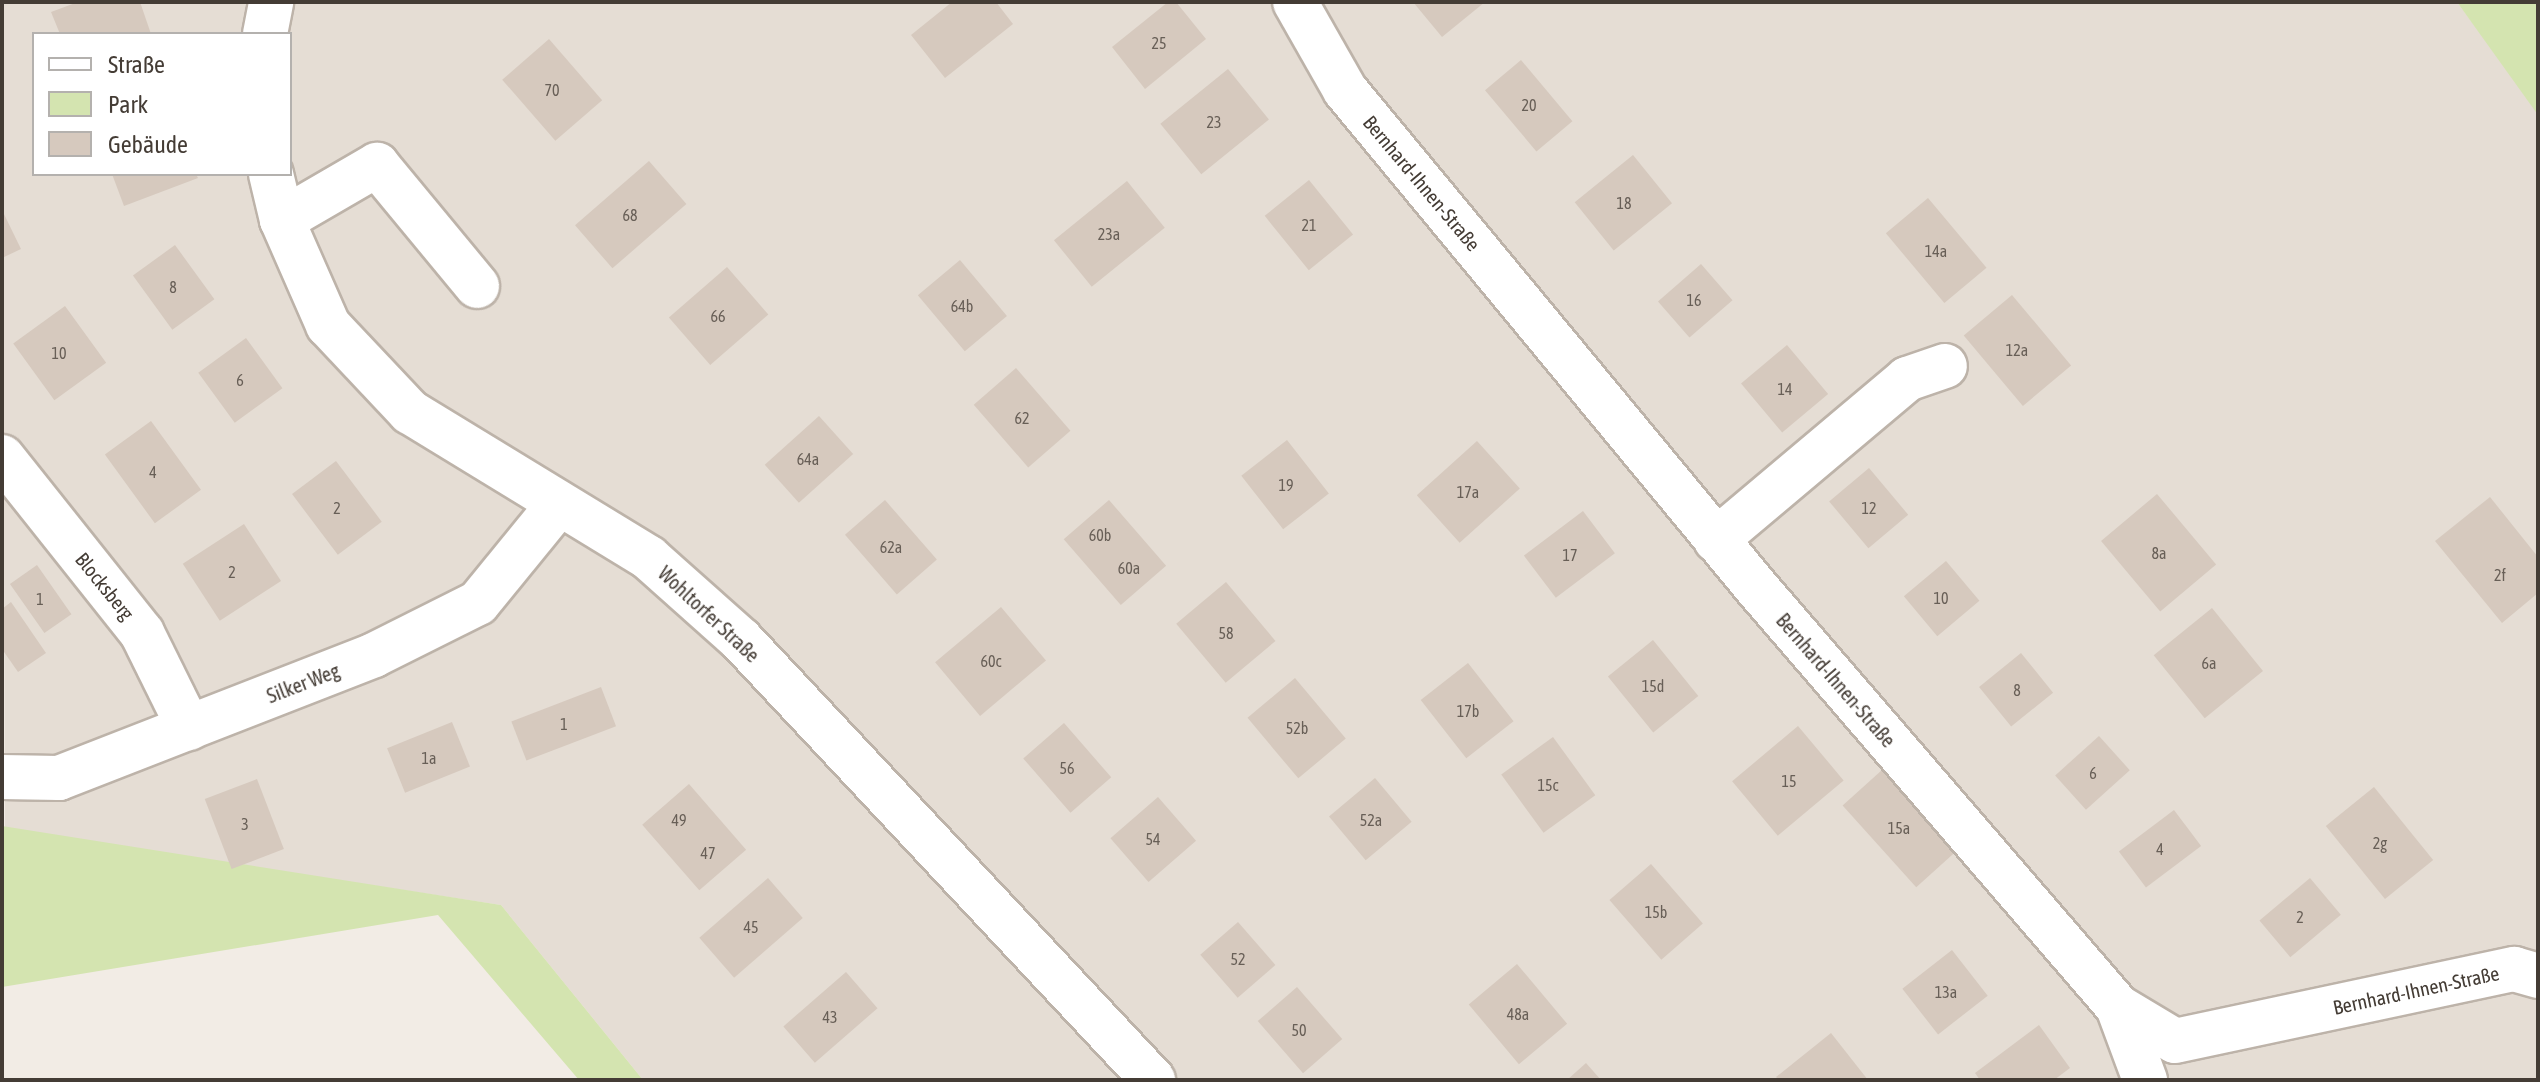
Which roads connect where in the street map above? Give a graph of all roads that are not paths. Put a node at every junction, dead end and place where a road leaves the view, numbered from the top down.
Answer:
1 (271, 2) edge
2 (1295, 2) edge
3 (265, 32) edge
4 (271, 176) edge
5 (282, 220) junction
6 (477, 286) dead end
7 (1945, 366) dead end
8 (2, 457) edge
9 (558, 505) junction
10 (1716, 540) junction
11 (189, 728) junction
12 (2, 777) edge
13 (2538, 976) edge
14 (2118, 1007) junction
15 (1153, 1080) edge
16 (2145, 1080) edge

1 - 3 street
2 - 10 street, Bernhard-Ihnen-Straße
4 - 5 street, Wohltorfer Straße
5 - 6 street
5 - 9 street, Wohltorfer Straße
7 - 10 street
8 - 11 street, Blocksberg
9 - 11 street, Silker Weg
9 - 15 street, Wohltorfer Straße
10 - 14 street, Bernhard-Ihnen-Straße
11 - 12 street, Silker Weg
13 - 14 street, Bernhard-Ihnen-Straße
14 - 16 street

